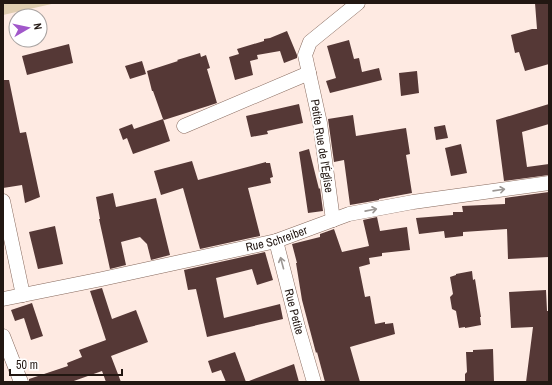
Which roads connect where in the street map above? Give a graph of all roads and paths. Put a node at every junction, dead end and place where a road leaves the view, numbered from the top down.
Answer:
1 (358, 3) edge
2 (309, 73) junction
3 (184, 126) dead end
4 (549, 183) edge
5 (3, 200) edge
6 (333, 220) junction
7 (276, 241) junction
8 (23, 295) junction
9 (3, 299) edge
10 (3, 336) edge
11 (21, 382) edge
12 (314, 382) edge

1 - 2 street, Petite Rue de l'Église
2 - 3 street
2 - 6 street, Petite Rue de l'Église
6 -> 4 street, Rue Schreiber
5 - 8 street
6 - 7 street, Rue Schreiber
7 - 8 street, Rue Schreiber
12 -> 7 street, Rue Petite
8 - 9 street, Rue Schreiber
10 - 11 street

